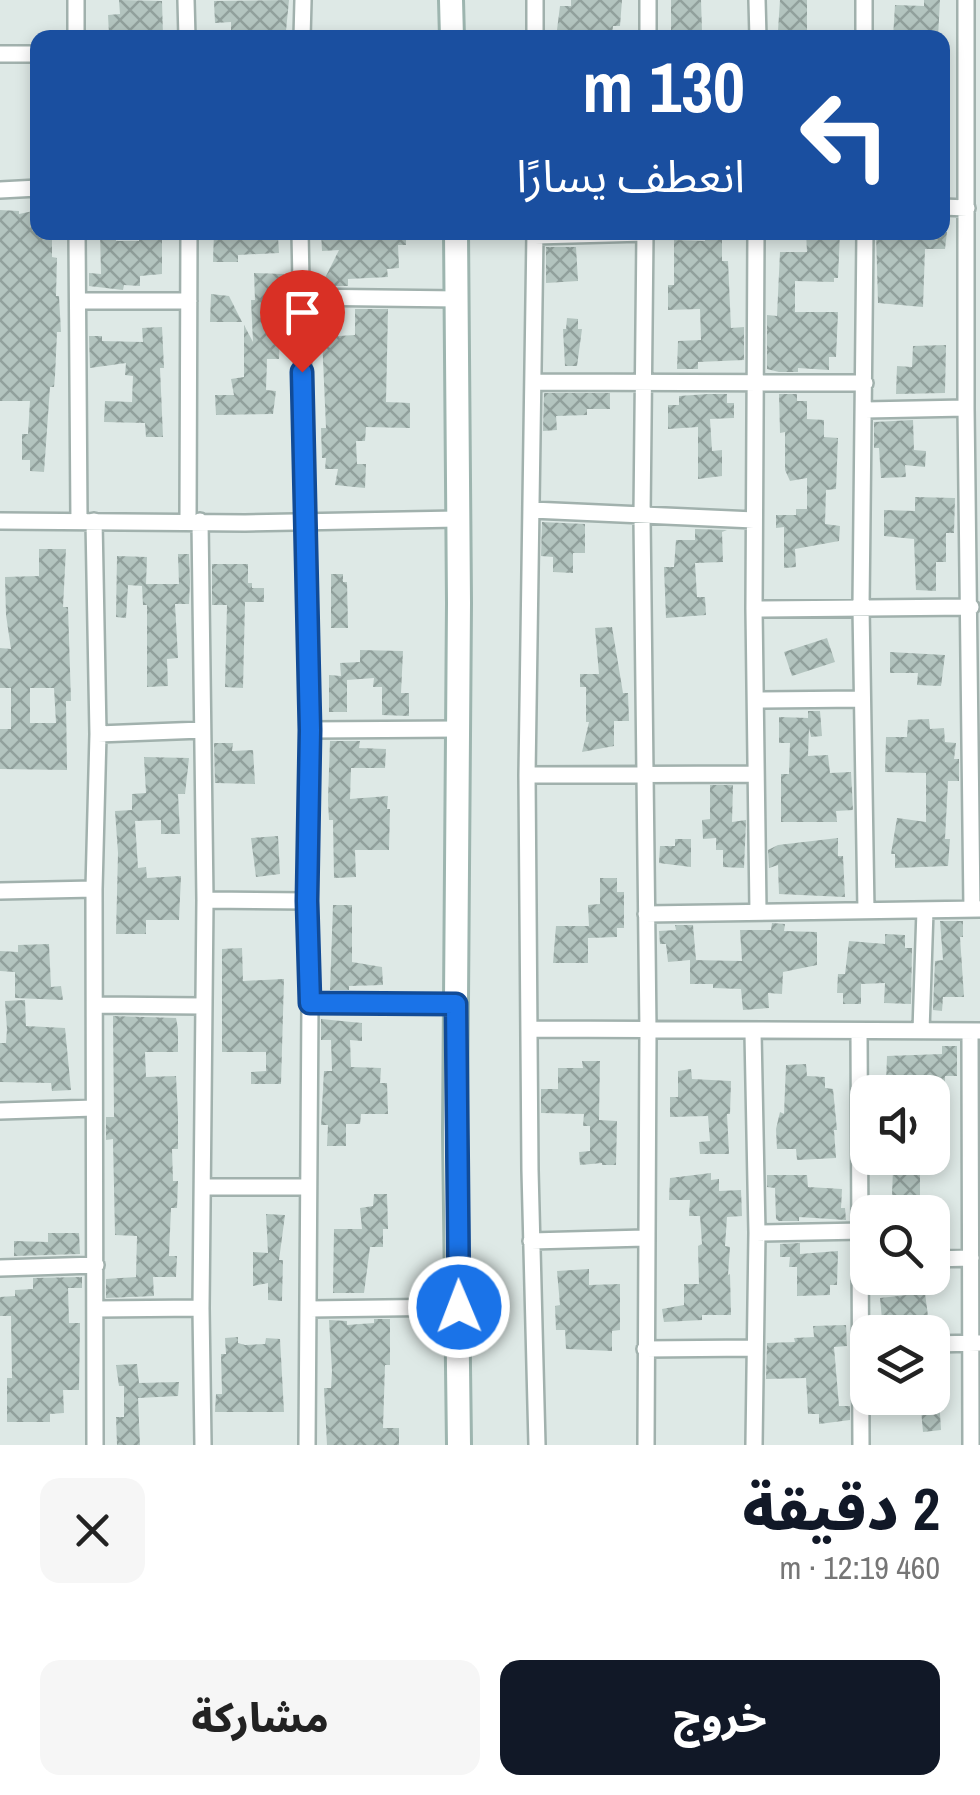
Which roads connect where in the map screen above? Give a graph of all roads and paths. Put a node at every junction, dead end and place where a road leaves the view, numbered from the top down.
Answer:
1 (76, 0) edge
2 (186, 0) edge
3 (304, 0) edge
4 (451, 0) edge
5 (535, 0) edge
6 (648, 0) edge
7 (757, 0) edge
8 (864, 0) edge
9 (966, 0) edge
10 (76, 30) edge
11 (187, 30) edge
12 (302, 30) edge
13 (452, 30) edge
14 (535, 30) edge
15 (648, 30) edge
16 (758, 30) edge
17 (864, 30) edge
18 (0, 54) edge
19 (30, 54) edge
20 (30, 188) edge
21 (0, 190) edge
22 (950, 207) edge
23 (967, 208) junction
24 (77, 240) edge
25 (189, 240) edge
26 (300, 240) edge
27 (456, 240) edge
28 (535, 240) edge
29 (645, 240) edge
30 (756, 240) edge
31 (865, 240) edge
32 (300, 297) junction
33 (458, 299) junction
34 (78, 301) junction
35 (188, 301) junction
36 (644, 380) junction
37 (534, 382) junction
38 (864, 383) junction
39 (757, 384) junction
40 (966, 408) junction
41 (864, 410) junction
42 (532, 510) junction
43 (642, 517) junction
44 (458, 520) junction
45 (754, 520) junction
46 (0, 521) edge
47 (86, 521) junction
48 (194, 522) junction
49 (307, 523) junction
50 (975, 584) edge
51 (860, 607) junction
52 (970, 608) junction
53 (754, 609) junction
54 (862, 699) junction
55 (756, 700) junction
56 (458, 729) junction
57 (202, 730) junction
58 (310, 730) junction
59 (98, 734) junction
60 (527, 774) junction
61 (646, 774) junction
62 (756, 774) junction
63 (94, 889) junction
64 (0, 891) edge
65 (205, 900) junction
66 (307, 901) junction
67 (976, 909) edge
68 (926, 910) junction
69 (758, 911) junction
70 (866, 911) junction
71 (646, 914) junction
72 (310, 1003) junction
73 (456, 1004) junction
74 (96, 1005) junction
75 (202, 1006) junction
76 (530, 1030) junction
77 (648, 1031) junction
78 (922, 1031) junction
79 (975, 1031) edge
80 (753, 1032) junction
81 (859, 1032) junction
82 (94, 1108) junction
83 (0, 1111) edge
84 (202, 1187) junction
85 (308, 1188) junction
86 (861, 1195) edge
87 (850, 1231) edge
88 (757, 1234) junction
89 (646, 1238) junction
90 (531, 1240) junction
91 (950, 1258) edge
92 (970, 1258) junction
93 (96, 1266) junction
94 (0, 1268) edge
95 (459, 1307) junction
96 (201, 1308) junction
97 (96, 1309) junction
98 (309, 1309) junction
99 (975, 1344) edge
100 (754, 1348) junction
101 (645, 1350) junction
102 (862, 1415) edge
103 (94, 1445) edge
104 (203, 1445) edge
105 (307, 1445) edge
106 (459, 1445) edge
107 (537, 1445) edge
108 (646, 1445) edge
109 (754, 1445) edge
110 (861, 1445) edge
111 (970, 1445) edge

1 - 10 street
2 - 11 street
3 - 12 street
4 - 13 street
5 - 14 street
6 - 15 street
7 - 16 street
8 - 17 street
9 - 23 street
18 - 19 street
20 - 21 street
22 - 23 street
23 - 40 street
24 - 34 street
25 - 35 street
26 - 32 street
27 - 33 street
28 - 37 street
29 - 36 street
30 - 39 street
31 - 38 street
32 - 33 street
32 - 49 street
33 - 44 street
34 - 35 street
34 - 47 street
35 - 48 street
36 - 37 street
36 - 39 street
36 - 43 street
37 - 42 street
38 - 39 street
38 - 41 street
39 - 45 street
40 - 41 street
40 - 50 street
41 - 51 street
42 - 43 street
42 - 60 street
43 - 45 street
43 - 61 street
44 - 49 street
44 - 56 street
45 - 53 street
46 - 47 street
47 - 48 street
47 - 59 street
48 - 49 street
48 - 57 street
49 - 58 street
50 - 52 street
51 - 52 street
51 - 53 street
51 - 54 street
52 - 67 street
53 - 55 street
54 - 55 street
54 - 70 street
55 - 62 street
56 - 58 street
56 - 73 street
57 - 59 street
57 - 65 street
58 - 66 street
59 - 63 street
60 - 61 street
60 - 76 street
61 - 62 street
61 - 71 street
62 - 69 street
63 - 64 street
63 - 74 street
65 - 66 street
65 - 75 street
66 - 72 street
67 - 68 street
68 - 70 street
68 - 78 street
69 - 70 street
69 - 71 street
71 - 77 street
72 - 73 street
72 - 85 street
73 - 95 street
74 - 75 street
74 - 82 street
75 - 84 street
76 - 77 street
76 - 90 street
77 - 80 street
77 - 89 street
78 - 79 street
78 - 81 street
79 - 92 street
80 - 81 street
80 - 88 street
81 - 86 street
82 - 83 street
82 - 93 street
84 - 85 street
84 - 96 street
85 - 98 street
87 - 88 street
88 - 100 street
89 - 90 street
89 - 101 street
90 - 107 street
91 - 92 street
92 - 99 street
93 - 94 street
93 - 97 street
95 - 98 street
95 - 106 street
96 - 97 street
96 - 104 street
97 - 103 street
98 - 105 street
99 - 111 street
100 - 101 street
100 - 109 street
101 - 108 street
102 - 110 street

